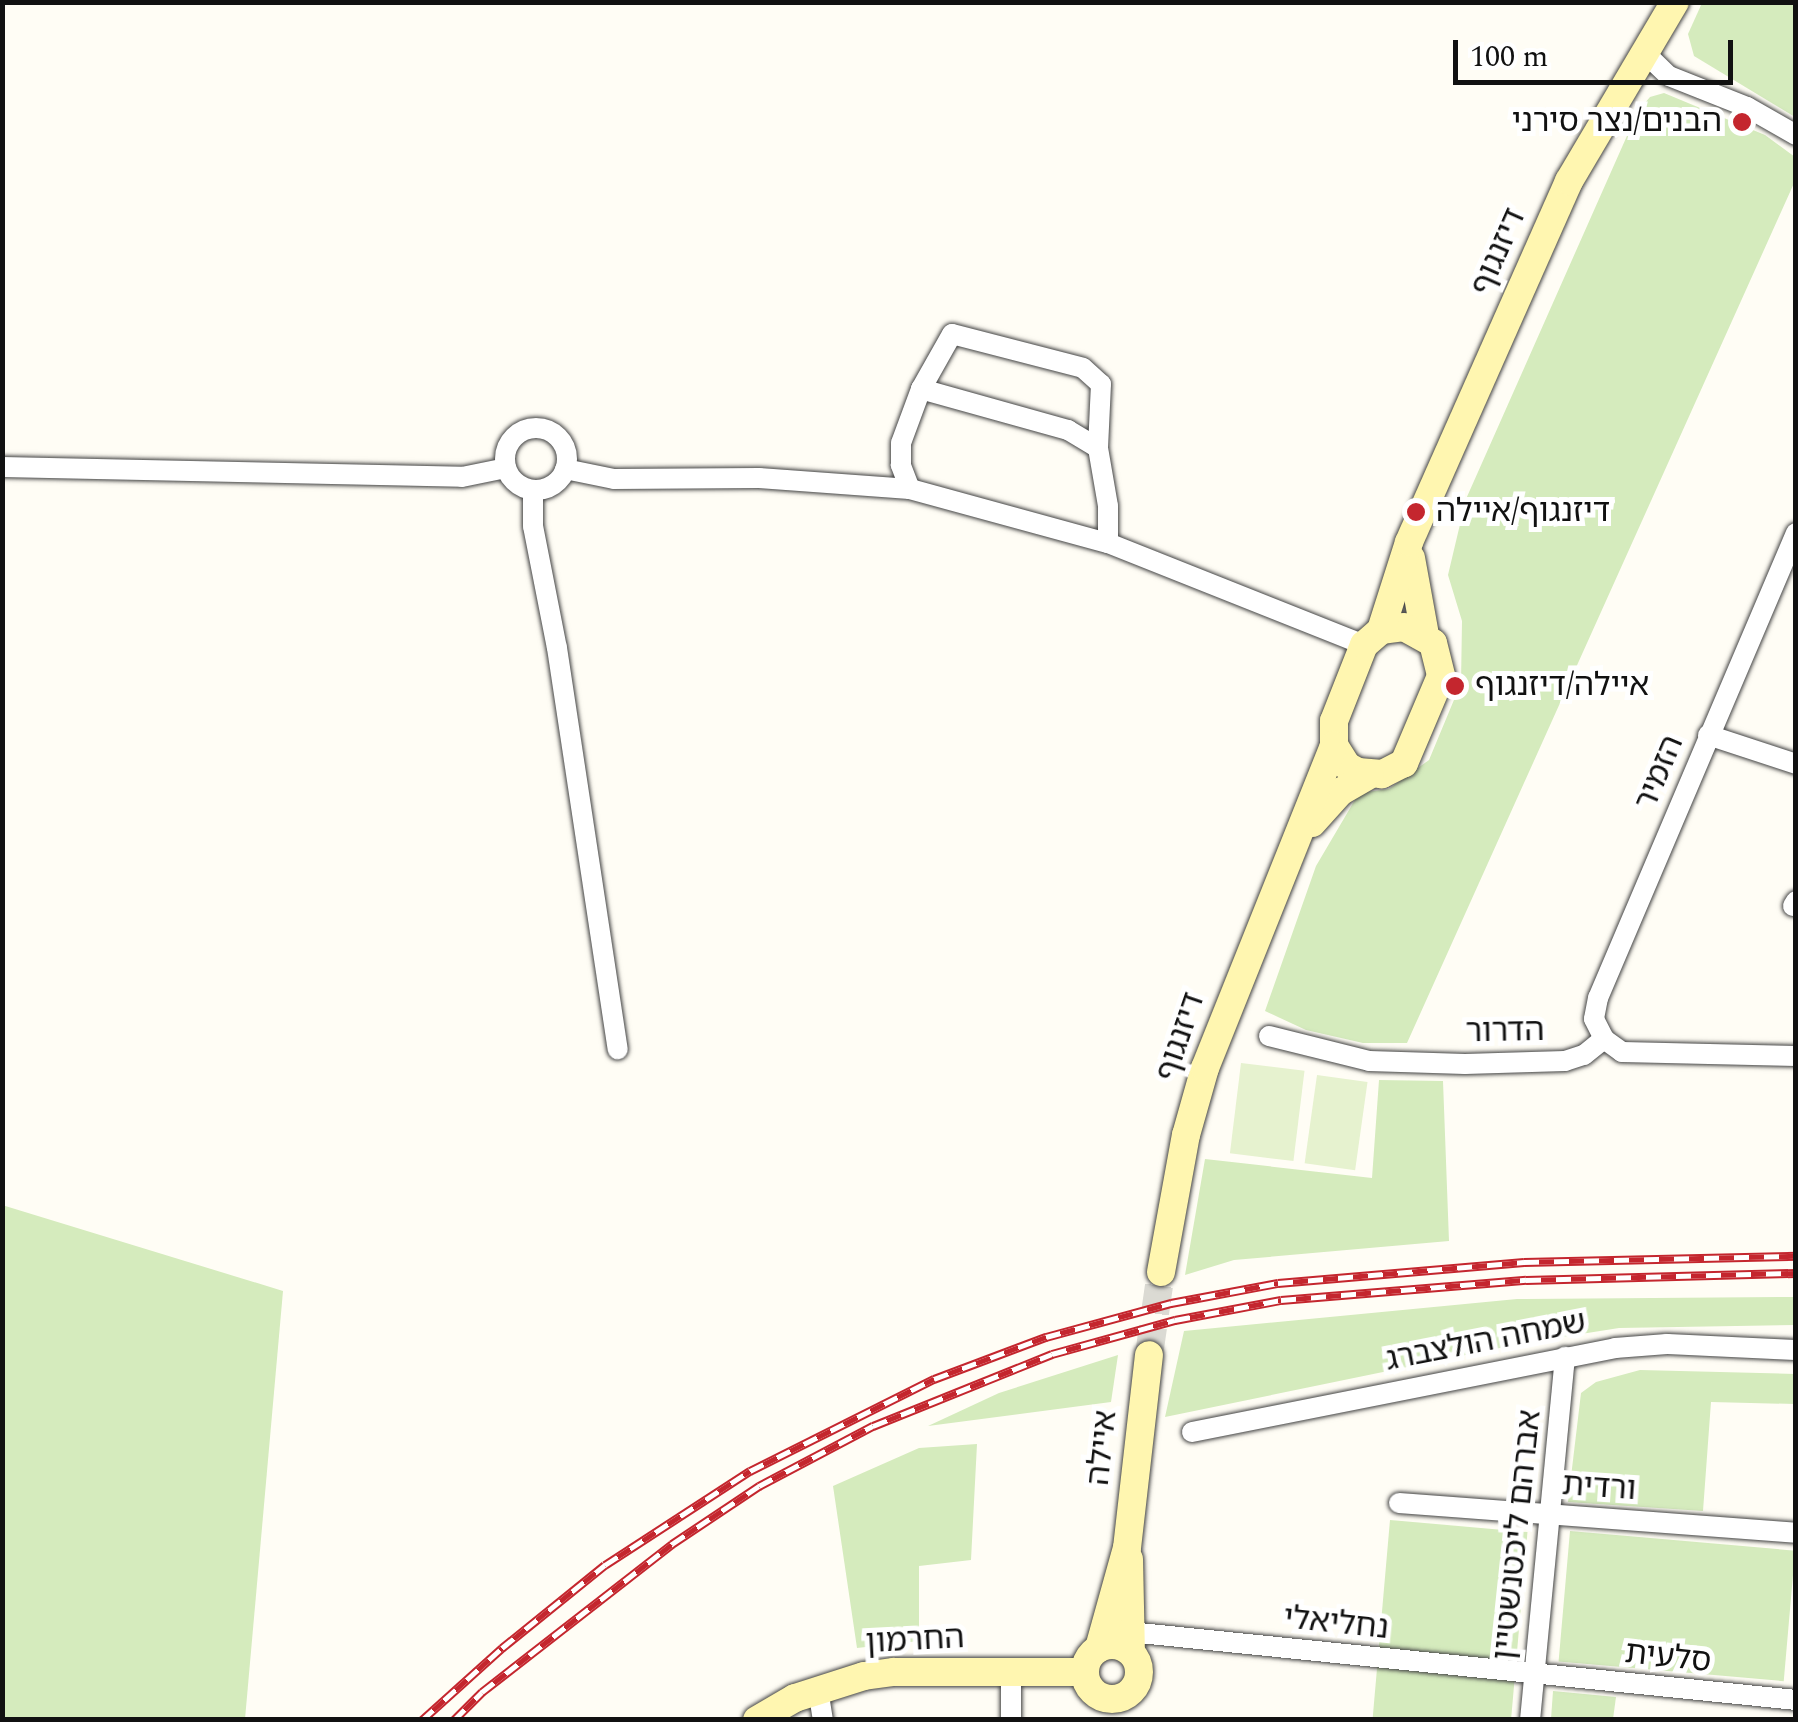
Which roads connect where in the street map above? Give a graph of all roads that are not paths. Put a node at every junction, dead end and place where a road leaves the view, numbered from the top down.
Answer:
1 (1675, 2) edge
2 (1647, 55) junction
3 (1796, 136) edge
4 (921, 389) junction
5 (1098, 448) junction
6 (2, 467) edge
7 (506, 468) junction
8 (566, 469) junction
9 (910, 489) junction
10 (533, 490) junction
11 (1796, 533) edge
12 (1108, 542) junction
13 (1409, 542) junction
14 (1425, 635) junction
15 (1373, 638) junction
16 (1708, 735) junction
17 (1334, 746) junction
18 (1796, 764) edge
19 (1370, 775) junction
20 (1301, 836) junction
21 (1269, 1036) dead end
22 (1604, 1039) junction
23 (618, 1049) dead end
24 (1796, 1056) edge
25 (1162, 1272) tunnel mouth
26 (1796, 1350) edge
27 (1149, 1355) tunnel mouth
28 (1566, 1357) junction
29 (1192, 1432) dead end
30 (1399, 1503) dead end
31 (1550, 1514) junction
32 (1796, 1533) edge
33 (1127, 1548) junction
34 (1130, 1642) junction
35 (1012, 1672) junction
36 (1534, 1675) junction
37 (1094, 1683) edge
38 (818, 1689) junction
39 (1796, 1700) edge
40 (1124, 1707) edge
41 (757, 1720) edge
42 (823, 1720) edge
43 (1010, 1720) edge
44 (1530, 1720) edge

1 - 2 street, דיזנגוף
2 - 3 street
2 - 13 street, דיזנגוף
4 - 5 street
4 - 5 street
4 - 9 street
5 - 12 street
6 - 7 street
7 - 8 street
7 - 10 street
8 - 9 street
8 - 10 street
9 - 12 street
10 - 23 street
11 - 16 street, הזמיר
12 - 15 street
13 - 14 street
13 - 15 street, דיזנגוף
14 - 15 street
14 - 19 street, דיזנגוף
15 - 17 street, דיזנגוף
16 - 18 street
16 - 22 street, הזמיר
17 - 19 street
17 - 20 street, דיזנגוף
19 - 20 street, דיזנגוף
20 - 25 street, דיזנגוף
21 - 22 street, הדרור
22 - 24 street
26 - 28 street, שמחה הולצברג
27 - 33 street, איילה
28 - 29 street, שמחה הולצברג
28 - 31 street, אברהם ליכטנשטיין
30 - 31 street, ורדית
31 - 32 street, ורדית
31 - 36 street, אברהם ליכטנשטיין
33 - 34 street, איילה
33 - 37 street, איילה
34 - 36 street, נחליאלי
34 - 37 street
34 - 40 street, איילה
35 - 37 street, החרמון
35 - 38 street, החרמון
35 - 43 street
36 - 39 street, סלעית
36 - 44 street, אברהם ליכטנשטיין
37 - 40 street
38 - 41 street, החרמון
38 - 42 street

